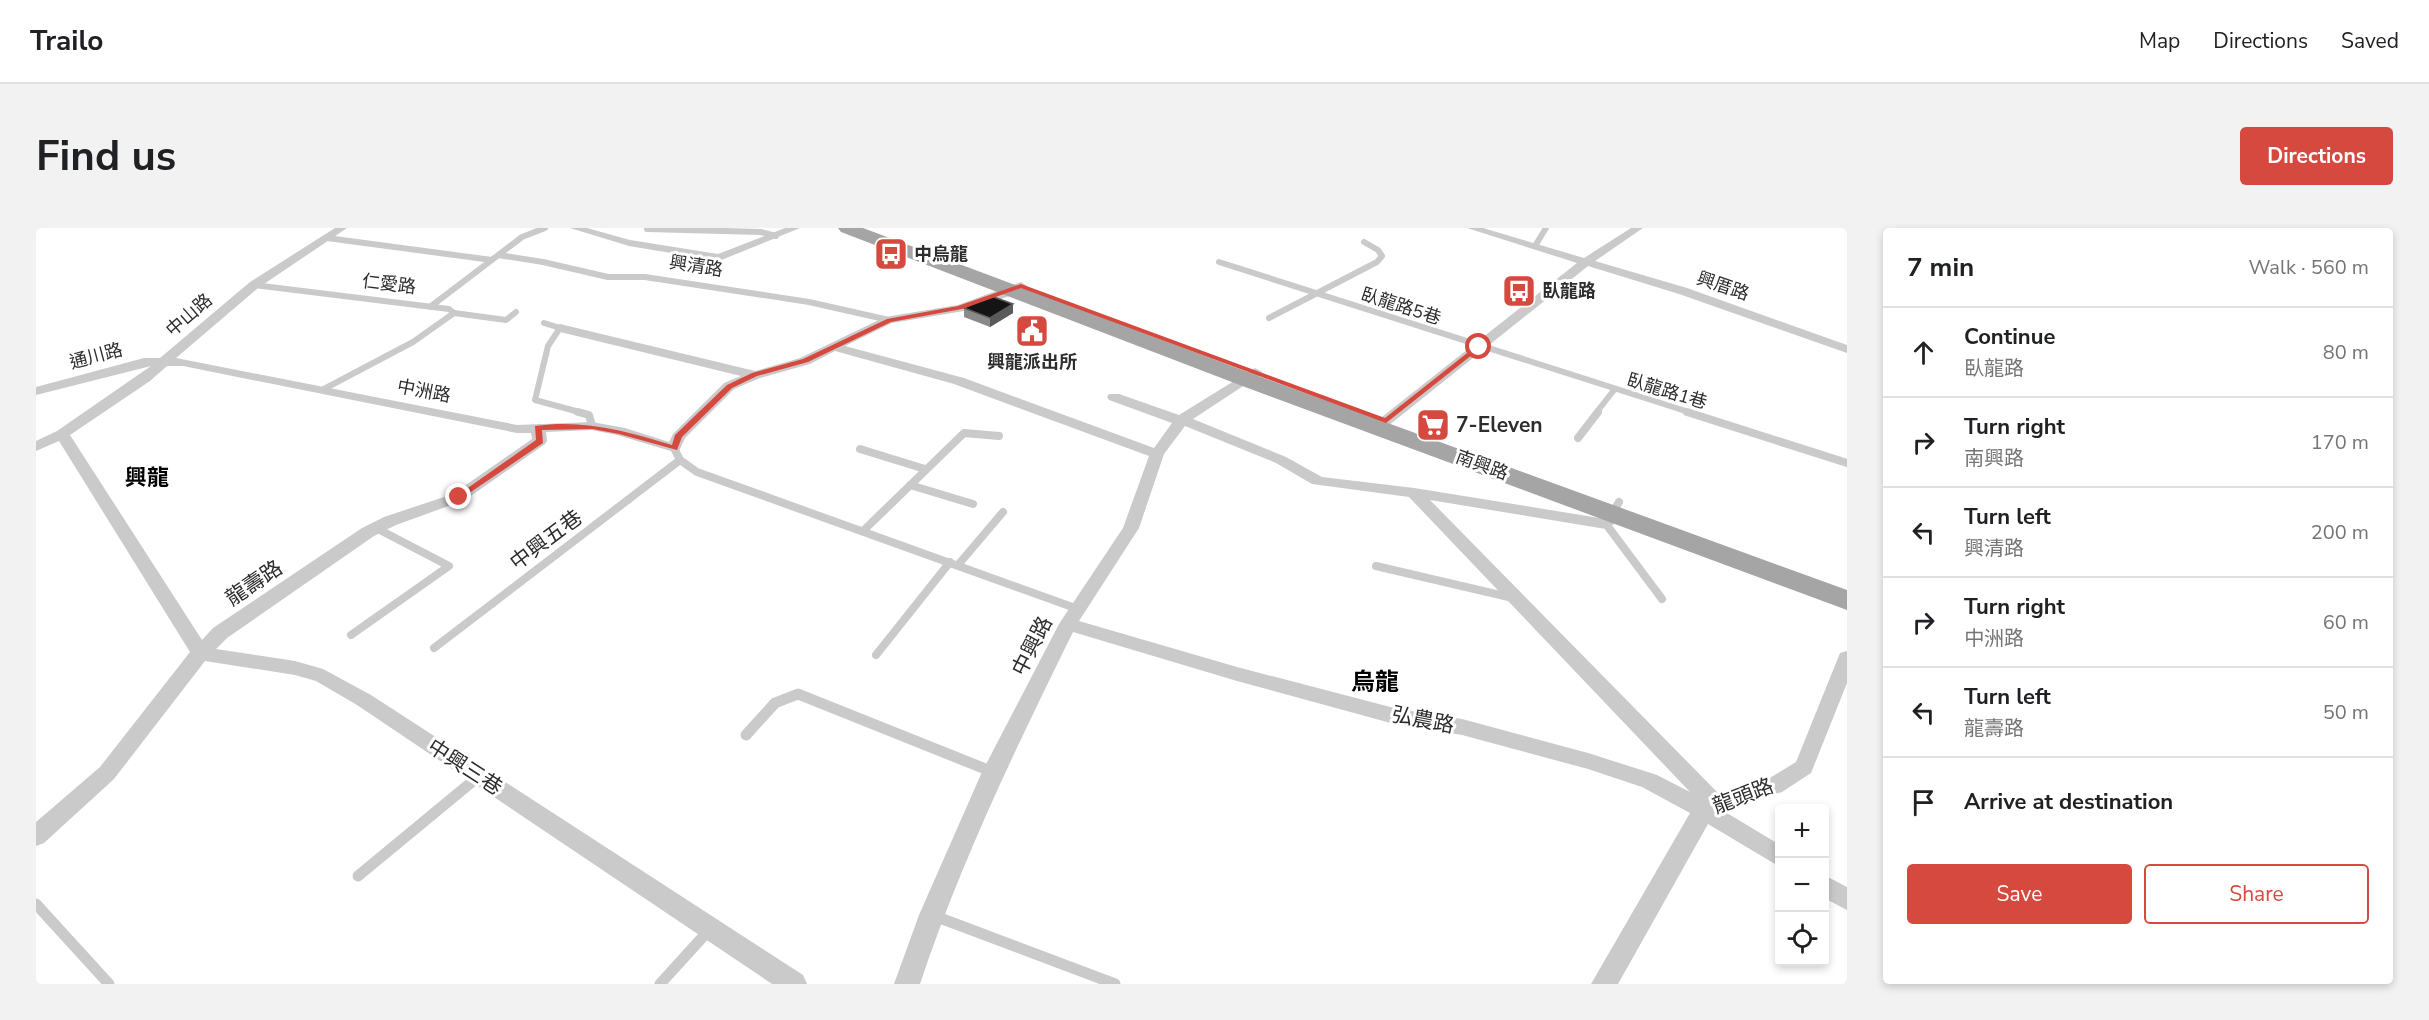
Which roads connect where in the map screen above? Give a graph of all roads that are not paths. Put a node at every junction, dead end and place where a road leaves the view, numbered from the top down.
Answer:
1 (342, 228) edge
2 (545, 228) edge
3 (575, 228) edge
4 (795, 228) edge
5 (847, 228) edge
6 (864, 228) edge
7 (1472, 228) edge
8 (1546, 228) edge
9 (1638, 228) edge
10 (647, 229) edge
11 (776, 236) junction
12 (327, 238) junction
13 (1364, 242) dead end
14 (1535, 246) junction
15 (498, 255) junction
16 (492, 260) junction
17 (1587, 261) junction
18 (1219, 262) dead end
19 (254, 285) junction
20 (1016, 288) junction
21 (1314, 294) junction
22 (430, 307) junction
23 (516, 312) dead end
24 (454, 313) junction
25 (1269, 318) dead end
26 (889, 320) junction
27 (544, 323) dead end
28 (560, 328) junction
29 (833, 347) junction
30 (1479, 347) junction
31 (1847, 349) edge
32 (166, 361) junction
33 (755, 375) junction
34 (1250, 376) junction
35 (322, 390) junction
36 (1614, 390) junction
37 (36, 391) edge
38 (1114, 397) dead end
39 (1182, 420) junction
40 (1382, 424) junction
41 (592, 426) junction
42 (538, 428) junction
43 (62, 434) junction
44 (999, 436) dead end
45 (1578, 438) dead end
46 (36, 447) edge
47 (860, 449) dead end
48 (677, 454) junction
49 (1157, 454) junction
50 (1847, 463) edge
51 (925, 469) junction
52 (910, 484) junction
53 (1414, 493) junction
54 (973, 504) dead end
55 (1003, 512) dead end
56 (1613, 513) junction
57 (376, 528) junction
58 (863, 531) junction
59 (954, 563) junction
60 (1376, 567) dead end
61 (1847, 585) edge
62 (1513, 598) junction
63 (1662, 599) dead end
64 (1847, 600) edge
65 (1073, 617) junction
66 (351, 635) dead end
67 (434, 648) dead end
68 (200, 653) junction
69 (876, 655) dead end
70 (1847, 658) edge
71 (746, 735) dead end
72 (993, 772) junction
73 (479, 776) junction
74 (1709, 807) junction
75 (36, 836) edge
76 (1775, 854) edge
77 (358, 876) dead end
78 (1829, 888) edge
79 (1847, 899) edge
80 (36, 904) edge
81 (931, 915) junction
82 (711, 927) junction
83 (109, 984) edge
84 (660, 984) edge
85 (794, 984) edge
86 (907, 984) edge
87 (1115, 984) edge
88 (1604, 984) edge

1 - 12 street, 中山路
2 - 15 lane
3 - 11 street
4 - 11 street
5 - 20 main road, 南興路
6 - 20 main road, 南興路
7 - 14 street, 興厝路
8 - 14 lane
9 - 17 street
10 - 11 lane
12 - 16 lane, 仁愛路
12 - 19 street, 中山路
13 - 21 lane, 臥龍路5巷
14 - 17 street, 興厝路
15 - 16 lane
15 - 26 lane, 興清路
16 - 22 lane
17 - 30 street
17 - 31 street, 興厝路
18 - 21 lane, 臥龍路5巷
19 - 22 lane, 仁愛路
19 - 32 street, 中山路
20 - 26 street, 興清路
20 - 34 main road, 南興路
21 - 25 lane, 臥龍路5巷
21 - 30 lane, 臥龍路5巷
22 - 24 lane, 仁愛路
23 - 24 lane, 仁愛路
24 - 35 lane
26 - 29 street, 興清路
27 - 28 lane
28 - 33 street
28 - 41 lane
29 - 33 street, 興清路
29 - 49 street
30 - 36 lane, 臥龍路1巷
30 - 40 street
32 - 35 street, 中洲路
32 - 37 street, 通川路
32 - 43 street, 中山路
33 - 48 street, 興清路
34 - 39 street, 中興路
34 - 40 main road, 南興路
35 - 42 street, 中洲路
36 - 45 lane
36 - 50 lane, 臥龍路1巷
38 - 39 street
39 - 49 street, 中興路
39 - 53 street
40 - 56 main road, 南興路
41 - 42 street, 中洲路
41 - 48 street, 中洲路
42 - 57 street, 龍壽路
43 - 46 street, 中山路
43 - 68 street
44 - 51 lane
47 - 51 lane
48 - 58 lane
48 - 67 lane, 中興五巷
49 - 65 street, 中興路
51 - 52 lane
52 - 54 lane
52 - 58 lane
53 - 56 street
53 - 62 street
55 - 59 lane
56 - 61 main road, 南興路
56 - 63 lane
56 - 64 main road, 南興路
57 - 66 lane
57 - 68 street, 龍壽路
58 - 59 lane
59 - 65 lane
59 - 69 lane
60 - 62 lane
62 - 74 street
65 - 72 street, 中興路
65 - 74 street, 弘農路
68 - 73 street, 中興三巷
68 - 75 street, 龍壽路
70 - 74 street, 龍頭路
71 - 72 lane
72 - 81 street, 中興路
73 - 77 lane
73 - 82 street, 中興三巷
74 - 76 street, 龍頭路
74 - 88 street, 龍頭路
78 - 79 street
80 - 83 lane
81 - 86 street, 中興路
81 - 87 lane
82 - 84 lane
82 - 85 street, 中興三巷

